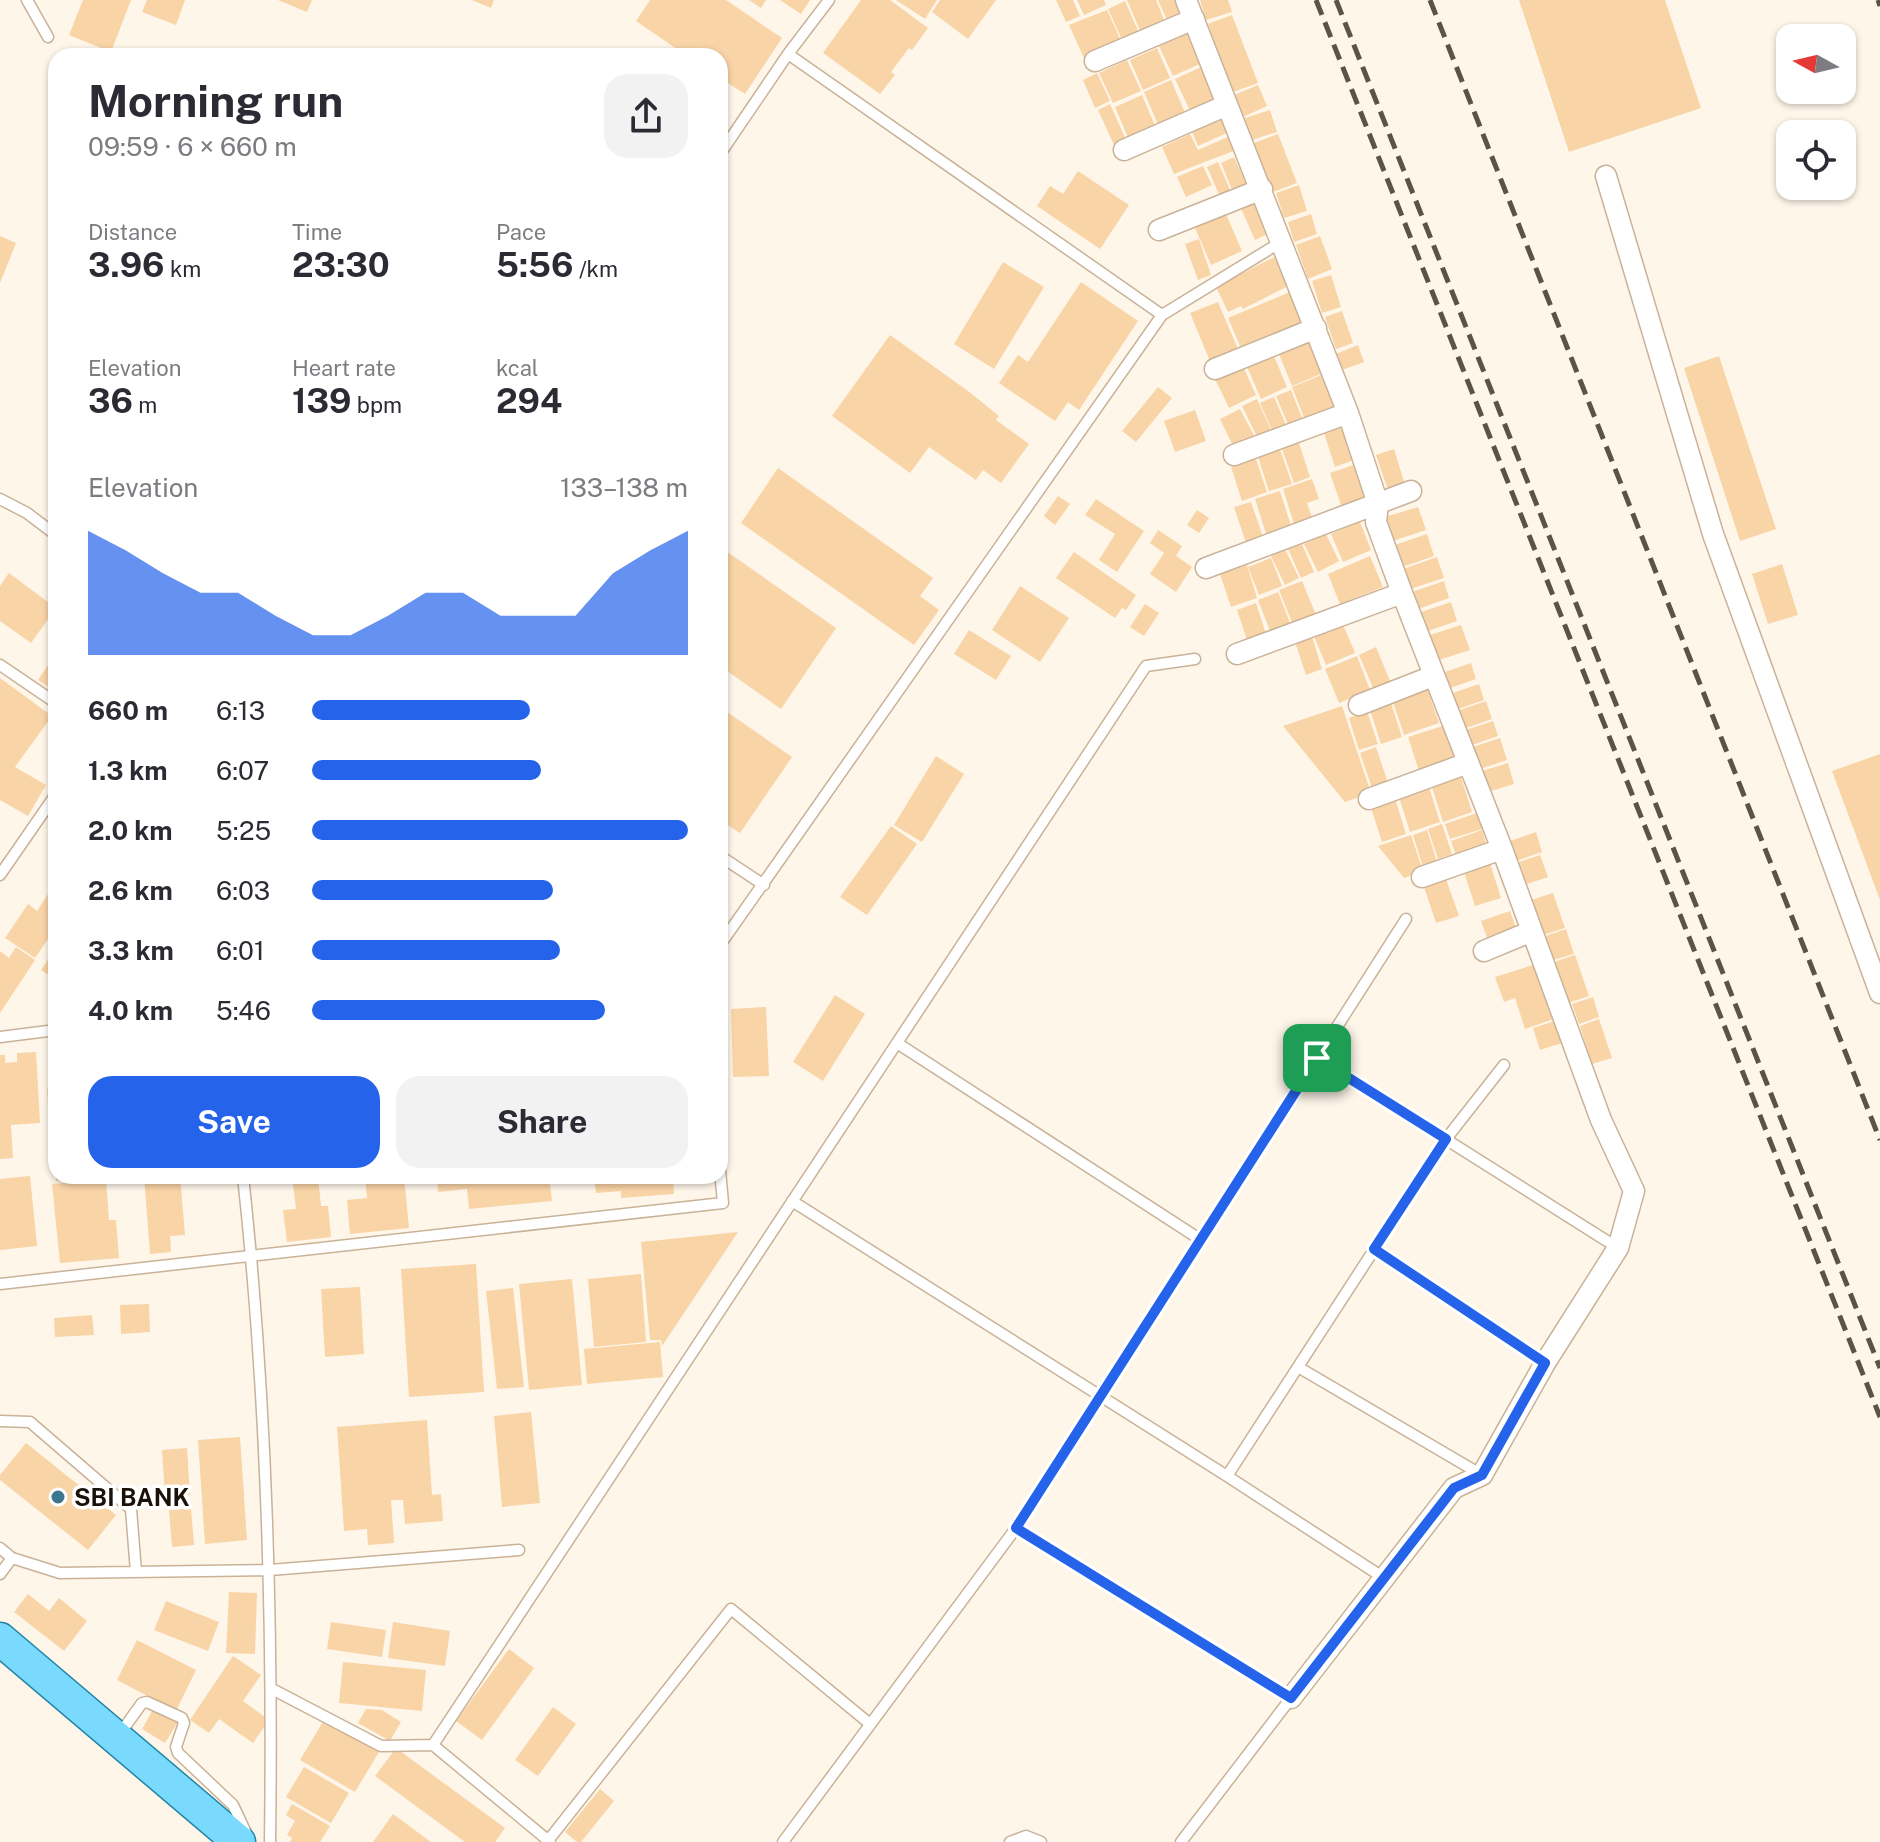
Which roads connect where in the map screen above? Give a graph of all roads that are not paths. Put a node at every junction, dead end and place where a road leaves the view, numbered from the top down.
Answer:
1 (27, 0) edge
2 (829, 0) edge
3 (1190, 9) edge
4 (48, 37) dead end
5 (788, 54) junction
6 (1095, 61) dead end
7 (1227, 105) junction
8 (728, 142) edge
9 (1124, 150) dead end
10 (1606, 176) dead end
11 (1262, 189) junction
12 (1159, 230) dead end
13 (1283, 241) junction
14 (1162, 315) junction
15 (1316, 328) junction
16 (1215, 369) dead end
17 (1348, 413) junction
18 (1234, 455) dead end
19 (1411, 491) dead end
20 (0, 499) edge
21 (1378, 504) junction
22 (48, 529) edge
23 (1206, 568) dead end
24 (1402, 593) junction
25 (1237, 654) dead end
26 (1195, 659) dead end
27 (0, 665) edge
28 (1433, 676) junction
29 (48, 698) edge
30 (1359, 705) dead end
31 (1468, 763) junction
32 (1369, 799) dead end
33 (48, 806) edge
34 (1502, 849) junction
35 (728, 861) edge
36 (0, 875) edge
37 (1422, 877) dead end
38 (764, 885) junction
39 (1406, 919) dead end
40 (1532, 931) junction
41 (728, 934) edge
42 (1484, 951) dead end
43 (1880, 993) edge
44 (48, 1031) edge
45 (0, 1037) edge
46 (897, 1043) junction
47 (1317, 1058) junction
48 (1504, 1065) dead end
49 (1446, 1139) junction
50 (244, 1184) edge
51 (721, 1184) edge
52 (792, 1201) junction
53 (1201, 1240) junction
54 (1618, 1248) junction
55 (1374, 1249) junction
56 (252, 1257) junction
57 (0, 1284) edge
58 (1545, 1363) junction
59 (1298, 1367) junction
60 (1100, 1397) junction
61 (0, 1421) edge
62 (1482, 1475) junction
63 (1227, 1476) junction
64 (1016, 1528) junction
65 (0, 1548) edge
66 (519, 1550) dead end
67 (12, 1558) junction
68 (270, 1570) junction
69 (136, 1572) junction
70 (0, 1574) edge
71 (1384, 1578) junction
72 (0, 1639) edge
73 (0, 1662) edge
74 (272, 1689) junction
75 (1291, 1698) junction
76 (870, 1724) junction
77 (118, 1737) junction
78 (433, 1745) junction
79 (209, 1842) edge
80 (239, 1842) edge
81 (248, 1842) edge
82 (270, 1842) edge
83 (548, 1842) edge
84 (783, 1842) edge
85 (1010, 1842) edge
86 (1041, 1842) edge
87 (1181, 1842) edge

1 - 4 lane
2 - 5 lane
3 - 6 street
3 - 7 street
5 - 8 lane
5 - 14 lane
7 - 9 street
7 - 11 street
10 - 43 street
11 - 12 street
11 - 13 street
13 - 14 lane
13 - 15 street
14 - 38 lane
15 - 16 street
15 - 17 street
17 - 18 street
17 - 21 street
19 - 21 street
20 - 22 lane
21 - 23 street
21 - 24 street
24 - 25 street
24 - 28 street
26 - 46 lane
27 - 29 lane
28 - 30 street
28 - 31 street
31 - 32 street
31 - 34 street
33 - 36 lane
34 - 37 street
34 - 40 street
35 - 38 lane
38 - 41 lane
39 - 47 lane
40 - 42 street
40 - 54 street
44 - 45 lane
46 - 52 lane
46 - 53 lane
47 - 49 lane
47 - 53 lane
48 - 49 lane
49 - 54 lane
49 - 55 lane
50 - 56 lane
51 - 56 lane
52 - 60 lane
52 - 78 lane
53 - 60 lane
54 - 58 street
55 - 58 lane
55 - 59 lane
56 - 57 lane
56 - 68 lane
58 - 62 street
59 - 62 lane
59 - 63 lane
60 - 63 lane
60 - 64 lane
61 - 69 lane
62 - 71 street
63 - 71 lane
64 - 75 lane
64 - 76 lane
65 - 67 lane
66 - 68 lane
67 - 69 lane
67 - 70 lane
68 - 69 lane
68 - 74 lane
71 - 75 street
72 - 77 main road
73 - 79 main road
74 - 78 lane
74 - 82 lane
75 - 87 lane
76 - 83 lane
76 - 84 lane
77 - 80 main road
77 - 81 lane
78 - 83 lane
85 - 86 lane

